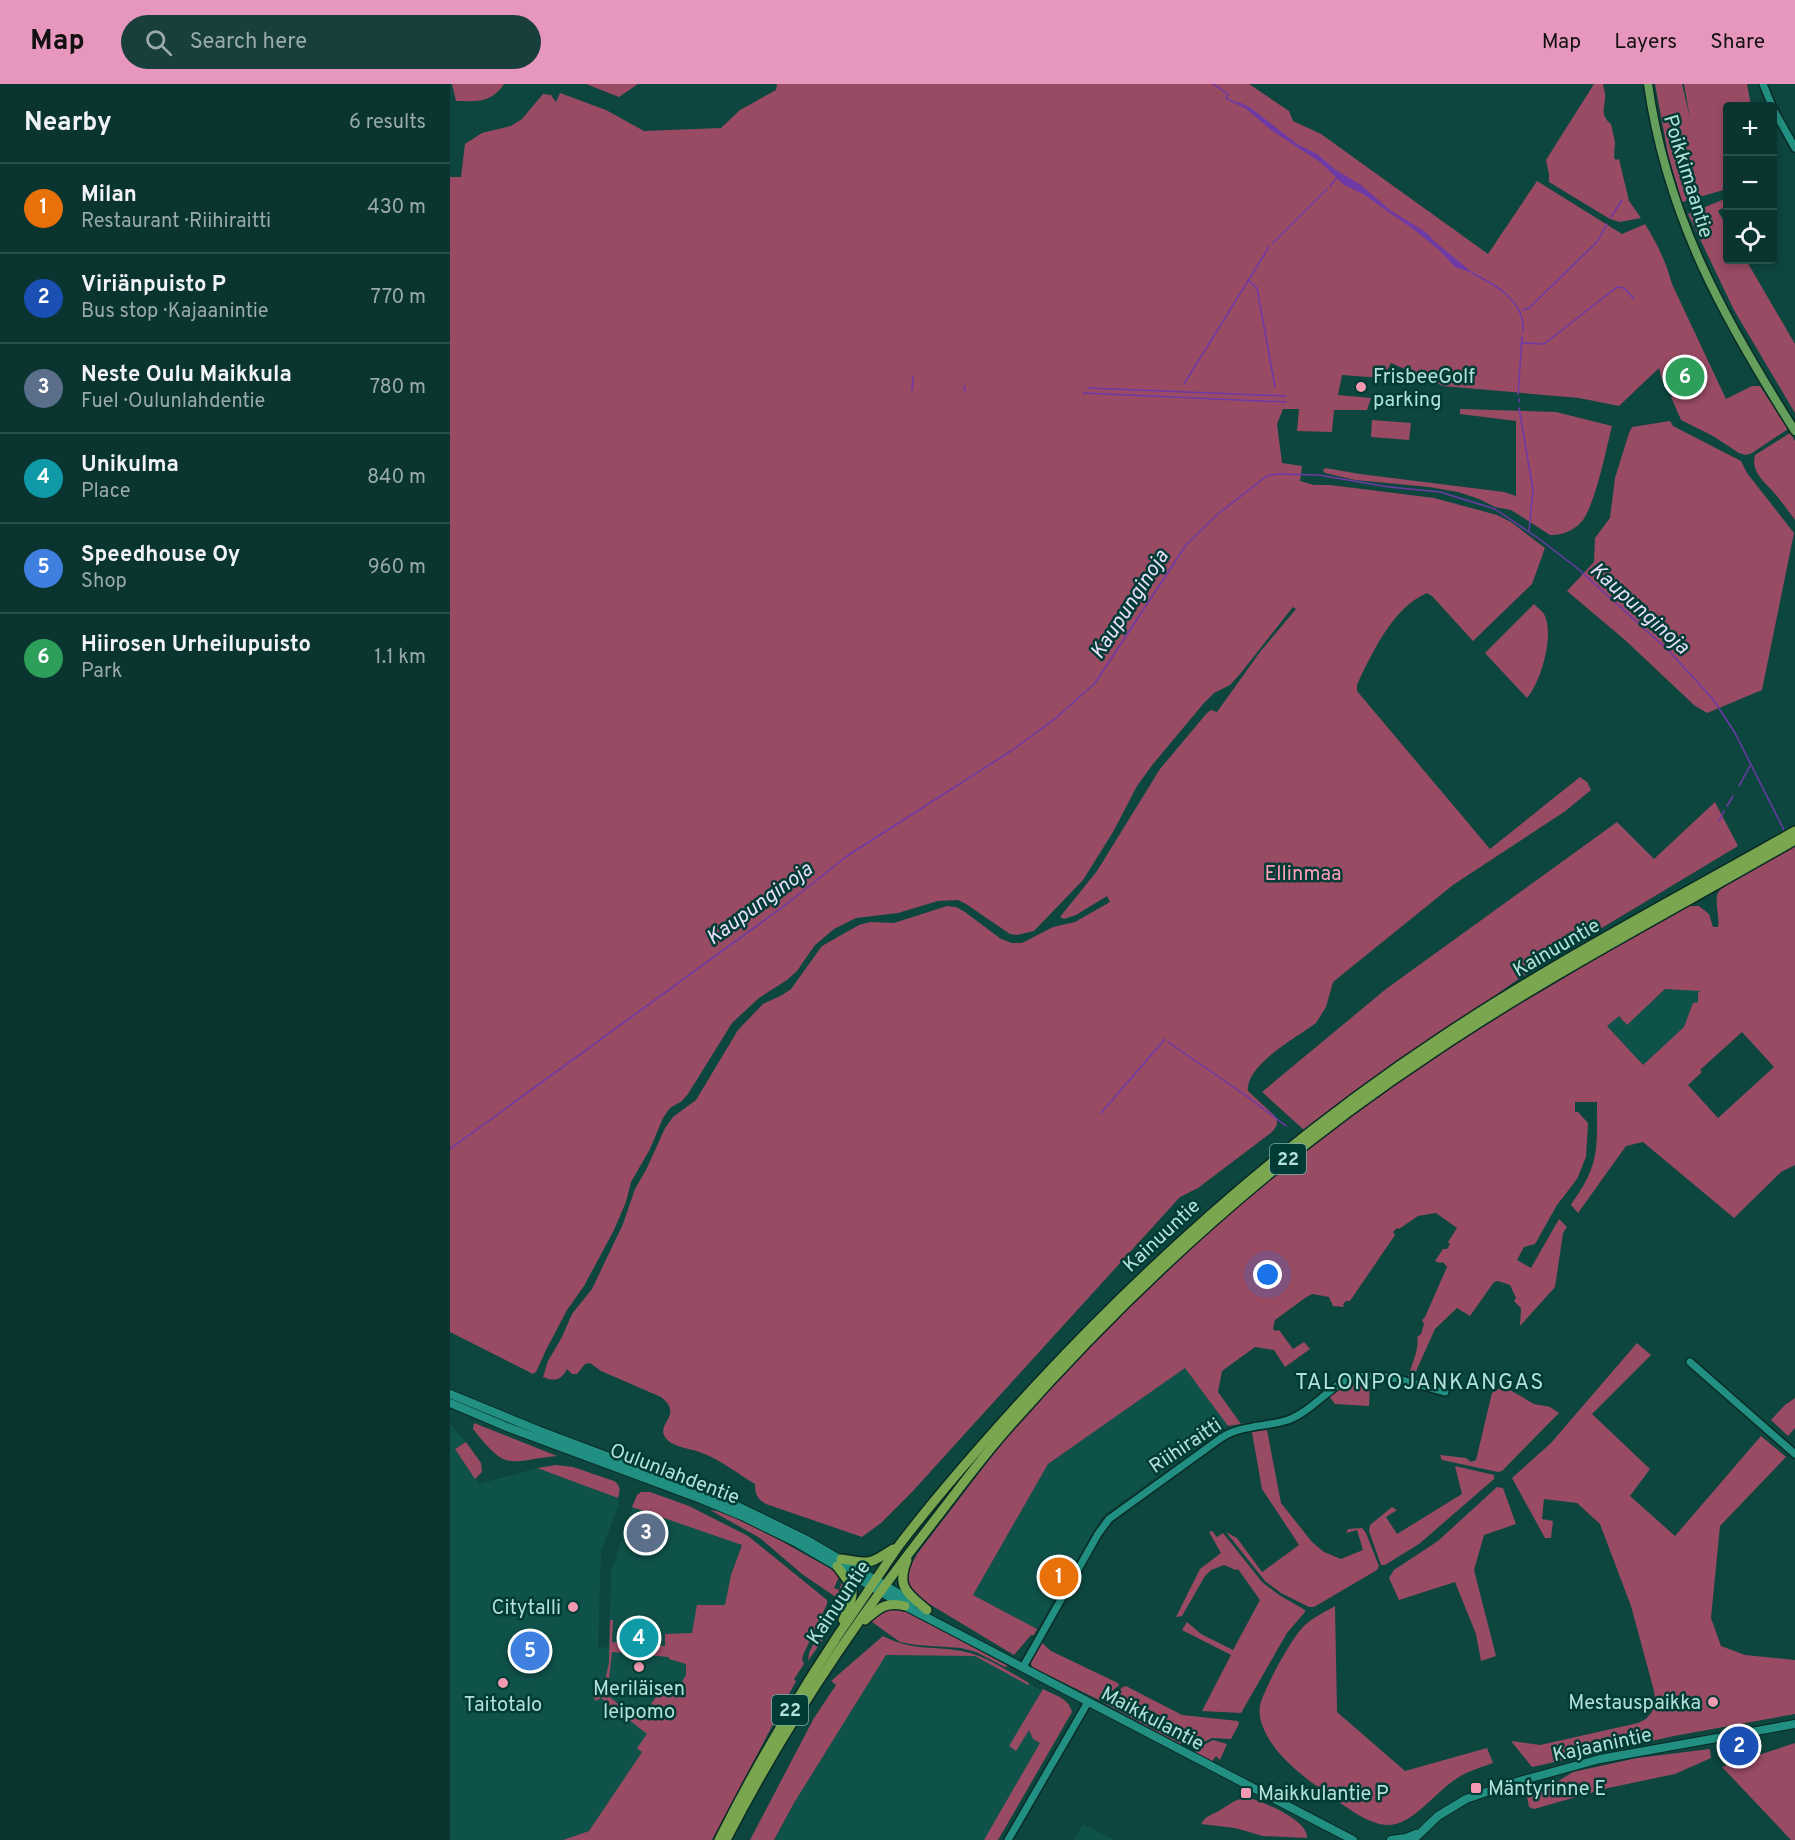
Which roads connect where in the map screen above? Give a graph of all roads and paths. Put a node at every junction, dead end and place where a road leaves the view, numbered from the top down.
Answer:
1 (1648, 84) edge
2 (1763, 84) edge
3 (1770, 102) edge
4 (1777, 116) edge
5 (1795, 147) edge
6 (1795, 431) edge
7 (1795, 831) edge
8 (1795, 840) edge
9 (1783, 842) junction
10 (1690, 1362) dead end
11 (1445, 1392) dead end
12 (450, 1394) edge
13 (450, 1403) edge
14 (1795, 1454) edge
15 (900, 1544) junction
16 (912, 1549) junction
17 (839, 1562) junction
18 (878, 1586) junction
19 (905, 1606) junction
20 (927, 1610) junction
21 (942, 1624) junction
22 (853, 1632) junction
23 (832, 1642) junction
24 (1023, 1667) junction
25 (1088, 1702) junction
26 (1795, 1724) edge
27 (1427, 1827) junction
28 (718, 1840) edge
29 (726, 1840) edge
30 (1008, 1840) edge
31 (1353, 1840) edge
32 (1395, 1840) edge
33 (1413, 1840) edge

1 - 6 main road, Poikkimaantie
2 - 3 street
4 - 5 street
7 - 9 highway, Kainuuntie / 22
8 - 9 highway, Kainuuntie / 22
9 - 15 highway, Kainuuntie / 22
9 - 16 highway, Kainuuntie / 22
10 - 14 street
11 - 24 street, Riihiraitti
12 - 17 main road, Oulunlahdentie
13 - 17 main road, Oulunlahdentie
15 - 17 highway
15 - 18 highway, Kainuuntie / 22
16 - 18 highway, Kainuuntie / 22
16 - 20 highway
17 - 18 main road, Oulunlahdentie
17 - 23 highway
18 - 19 main road, Maikkulantie
18 - 20 main road, Maikkulantie
18 - 22 highway, Kainuuntie / 22
18 - 23 highway, Kainuuntie / 22
19 - 21 main road, Maikkulantie
19 - 22 highway
20 - 21 main road, Maikkulantie
21 - 24 main road, Maikkulantie
22 - 29 highway, Kainuuntie / 22
23 - 28 highway, Kainuuntie / 22
24 - 25 main road, Maikkulantie
25 - 30 street
25 - 31 main road, Maikkulantie
26 - 27 main road, Kajaanintie
27 - 32 main road, Kajaanintie
27 - 33 main road, Kajaanintie

